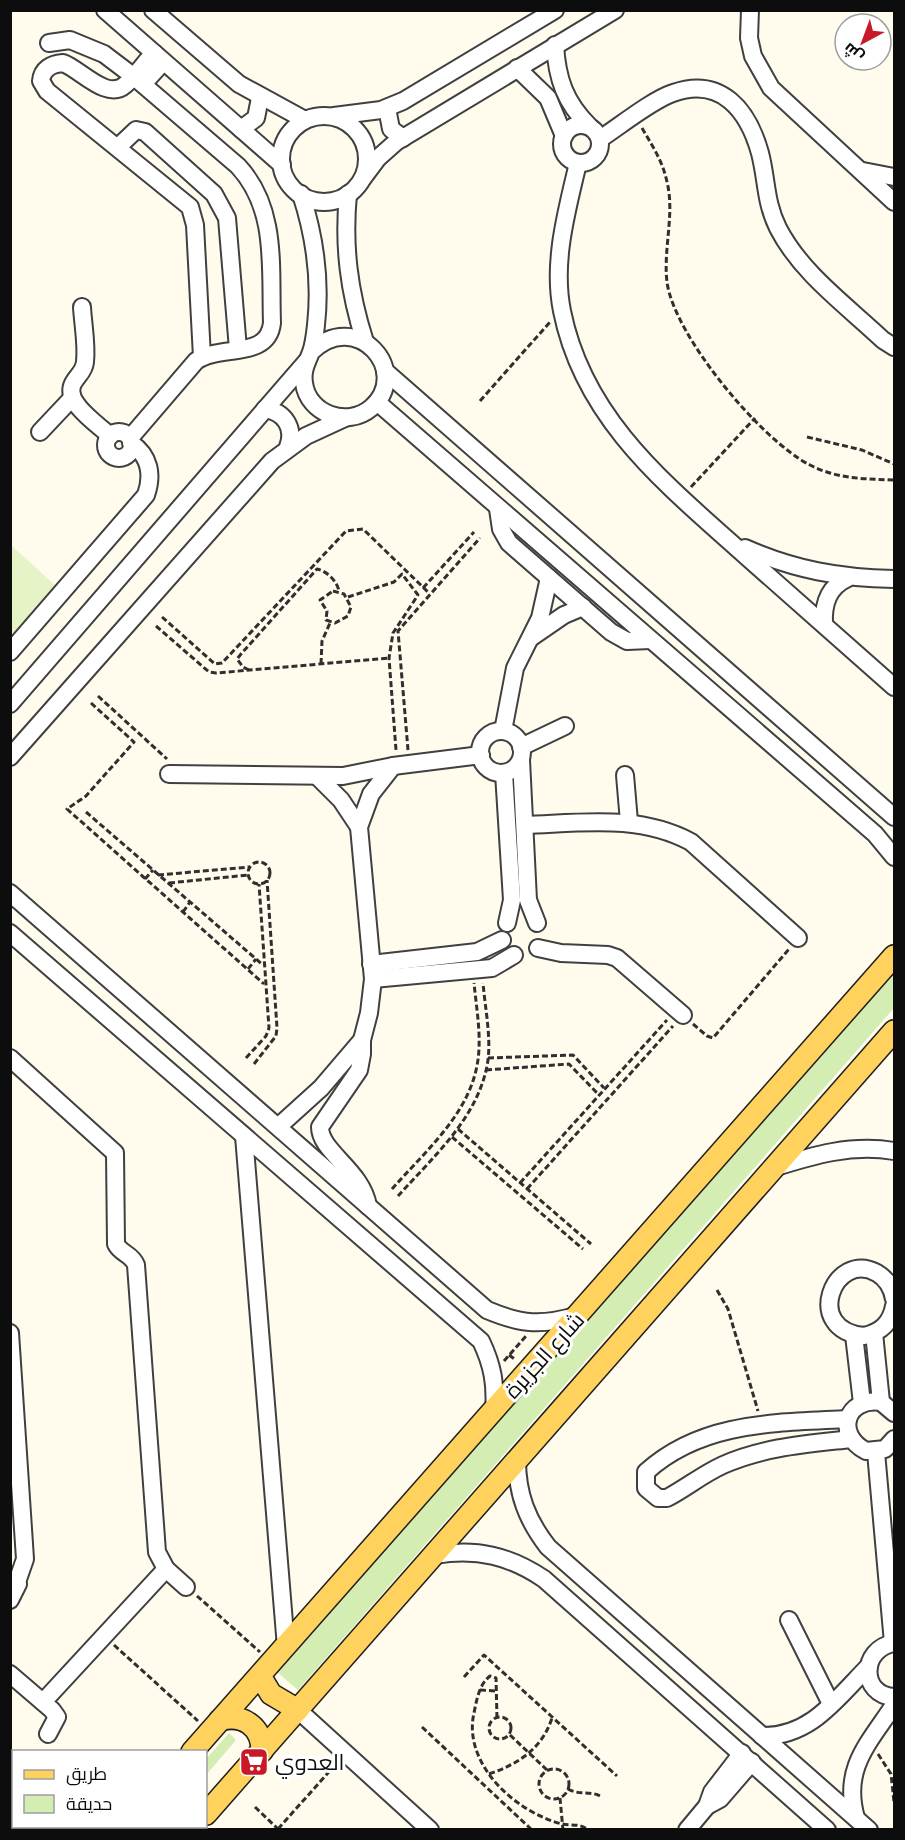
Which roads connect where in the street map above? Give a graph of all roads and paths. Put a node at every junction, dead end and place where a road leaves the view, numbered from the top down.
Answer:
1 (105, 10) edge
2 (153, 10) edge
3 (555, 10) edge
4 (615, 10) edge
5 (747, 14) edge
6 (49, 43) dead end
7 (555, 45) junction
8 (158, 57) junction
9 (517, 68) junction
10 (138, 80) junction
11 (260, 98) junction
12 (387, 108) junction
13 (333, 116) junction
14 (635, 116) junction
15 (305, 120) junction
16 (241, 129) junction
17 (594, 132) junction
18 (564, 136) junction
19 (403, 138) junction
20 (118, 147) junction
21 (578, 163) junction
22 (282, 165) junction
23 (858, 169) junction
24 (894, 177) edge
25 (363, 178) junction
26 (301, 194) junction
27 (348, 194) junction
28 (894, 202) edge
29 (82, 307) dead end
30 (562, 310) junction
31 (365, 342) junction
32 (894, 346) edge
33 (238, 349) junction
34 (202, 357) junction
35 (309, 357) junction
36 (385, 371) junction
37 (72, 399) junction
38 (418, 400) junction
39 (480, 400) dead end
40 (377, 402) junction
41 (265, 410) junction
42 (345, 418) junction
43 (755, 418) junction
44 (399, 422) junction
45 (40, 432) dead end
46 (807, 436) dead end
47 (131, 441) junction
48 (288, 447) junction
49 (894, 464) edge
50 (894, 480) edge
51 (680, 498) junction
52 (498, 509) junction
53 (474, 532) dead end
54 (480, 538) dead end
55 (730, 541) junction
56 (549, 578) junction
57 (848, 578) junction
58 (894, 579) edge
59 (423, 588) junction
60 (339, 592) junction
61 (429, 593) junction
62 (348, 597) junction
63 (583, 607) junction
64 (162, 617) dead end
65 (330, 623) junction
66 (824, 624) junction
67 (156, 626) dead end
68 (531, 638) junction
69 (650, 640) junction
70 (10, 652) edge
71 (389, 658) junction
72 (321, 664) junction
73 (250, 670) junction
74 (894, 687) edge
75 (98, 696) dead end
76 (91, 703) dead end
77 (10, 704) edge
78 (565, 726) dead end
79 (503, 731) junction
80 (140, 735) junction
81 (134, 742) junction
82 (521, 754) junction
83 (481, 755) junction
84 (10, 757) edge
85 (400, 765) junction
86 (504, 773) junction
87 (176, 774) joint
88 (625, 775) dead end
89 (318, 777) junction
90 (86, 813) dead end
91 (893, 816) edge
92 (629, 822) junction
93 (525, 825) junction
94 (359, 827) junction
95 (875, 834) junction
96 (894, 857) edge
97 (249, 867) junction
98 (153, 870) junction
99 (158, 874) junction
100 (248, 876) junction
101 (145, 879) junction
102 (267, 880) junction
103 (168, 883) junction
104 (259, 884) junction
105 (10, 893) edge
106 (190, 902) junction
107 (183, 912) junction
108 (507, 923) junction
109 (537, 923) junction
110 (10, 933) edge
111 (798, 938) joint
112 (502, 940) junction
113 (538, 948) junction
114 (514, 955) junction
115 (894, 957) edge
116 (256, 959) junction
117 (263, 965) junction
118 (248, 969) junction
119 (477, 969) junction
120 (372, 971) junction
121 (264, 984) junction
122 (679, 1012) junction
123 (269, 1028) junction
124 (277, 1028) junction
125 (894, 1031) edge
126 (362, 1040) junction
127 (246, 1058) dead end
128 (488, 1058) junction
129 (12, 1064) edge
130 (254, 1064) dead end
131 (486, 1070) junction
132 (605, 1088) junction
133 (599, 1095) junction
134 (279, 1126) junction
135 (458, 1129) junction
136 (244, 1136) junction
137 (452, 1137) junction
138 (894, 1151) edge
139 (772, 1168) junction
140 (520, 1183) junction
141 (392, 1189) dead end
142 (527, 1189) junction
143 (398, 1196) dead end
144 (368, 1207) junction
145 (591, 1244) dead end
146 (583, 1249) dead end
147 (462, 1289) junction
148 (717, 1290) dead end
149 (894, 1299) edge
150 (894, 1305) edge
151 (445, 1309) junction
152 (580, 1315) junction
153 (537, 1323) junction
154 (10, 1333) edge
155 (874, 1333) junction
156 (855, 1335) junction
157 (12, 1372) edge
158 (493, 1373) junction
159 (881, 1402) junction
160 (862, 1403) junction
161 (494, 1412) junction
162 (894, 1413) edge
163 (848, 1419) junction
164 (762, 1424) junction
165 (850, 1439) junction
166 (894, 1439) edge
167 (876, 1452) junction
168 (517, 1460) junction
169 (16, 1507) edge
170 (435, 1555) junction
171 (562, 1560) junction
172 (166, 1569) junction
173 (15, 1575) edge
174 (544, 1579) junction
175 (186, 1587) joint
176 (10, 1600) edge
177 (789, 1620) dead end
178 (103, 1636) junction
179 (893, 1643) edge
180 (273, 1662) junction
181 (869, 1666) junction
182 (10, 1674) edge
183 (464, 1677) dead end
184 (480, 1690) junction
185 (496, 1691) junction
186 (894, 1697) edge
187 (43, 1702) junction
188 (831, 1704) junction
189 (894, 1706) edge
190 (298, 1710) junction
191 (552, 1717) junction
192 (497, 1718) junction
193 (215, 1726) junction
194 (422, 1727) dead end
195 (48, 1734) dead end
196 (510, 1735) junction
197 (762, 1736) junction
198 (868, 1744) junction
199 (194, 1750) edge
200 (261, 1751) junction
201 (346, 1753) junction
202 (530, 1754) junction
203 (747, 1758) junction
204 (548, 1770) junction
205 (489, 1774) junction
206 (617, 1776) dead end
207 (568, 1789) junction
208 (602, 1797) dead end
209 (560, 1798) junction
210 (894, 1802) edge
211 (255, 1807) dead end
212 (207, 1813) edge
213 (563, 1824) junction
214 (863, 1824) edge
215 (278, 1829) edge
216 (430, 1830) edge
217 (532, 1830) edge
218 (563, 1830) edge
219 (588, 1830) edge
220 (687, 1830) edge
221 (827, 1830) edge

1 - 8 street
2 - 11 street
3 - 12 street
4 - 7 street
5 - 23 street
6 - 10 street
7 - 9 street
7 - 17 street
8 - 10 street
8 - 16 street
9 - 18 street
9 - 19 street
10 - 20 street
10 - 33 street
11 - 15 street
11 - 16 street
12 - 13 street
12 - 19 street
13 - 15 street
13 - 25 street
14 - 17 street
14 - 32 street
14 - 43 path
15 - 22 street
16 - 22 street
17 - 18 street
17 - 21 street
18 - 21 street
19 - 25 street
20 - 33 street
20 - 34 street
21 - 30 street
22 - 26 street
23 - 24 street
23 - 28 street
25 - 27 street
26 - 27 street
26 - 35 street
27 - 31 street
29 - 37 street
30 - 39 path
30 - 51 street
31 - 35 street
31 - 36 street
33 - 34 street
34 - 47 street
35 - 41 street
35 - 42 street
36 - 38 street
36 - 40 street
37 - 45 street
37 - 47 street
38 - 44 street
38 - 91 street
40 - 42 street
40 - 44 street
41 - 48 street
41 - 77 street
42 - 48 street
43 - 50 path
43 - 51 path
44 - 52 street
46 - 49 path
47 - 70 street
48 - 84 street
51 - 55 street
52 - 56 street
52 - 69 street
53 - 59 path
54 - 61 path
55 - 57 street
55 - 66 street
56 - 63 street
56 - 68 street
57 - 58 street
57 - 66 street
59 - 61 path
59 - 64 path
60 - 62 path
60 - 65 path
60 - 73 path
61 - 85 path
62 - 65 path
62 - 71 path
63 - 68 street
63 - 69 street
65 - 72 path
66 - 74 street
67 - 73 path
68 - 79 street
69 - 95 street
71 - 72 path
71 - 85 path
72 - 73 path
75 - 80 path
76 - 81 path
78 - 82 street
79 - 82 street
79 - 83 street
80 - 81 path
80 - 87 path
81 - 101 path
82 - 86 street
82 - 93 street
83 - 85 street
83 - 86 street
85 - 89 street
85 - 94 street
86 - 108 street
87 - 89 street
88 - 92 street
89 - 94 street
90 - 98 path
91 - 95 street
92 - 93 street
92 - 111 street
93 - 109 street
94 - 120 street
95 - 96 street
97 - 99 path
97 - 100 path
97 - 102 path
98 - 99 path
98 - 101 path
99 - 103 path
100 - 103 path
100 - 104 path
101 - 107 path
102 - 104 path
102 - 124 path
103 - 106 path
104 - 117 path
105 - 134 street
106 - 107 path
106 - 116 path
107 - 118 path
108 - 109 street
108 - 112 street
109 - 113 street
110 - 136 street
111 - 122 path
112 - 114 street
112 - 120 street
113 - 114 street
113 - 122 street
114 - 119 street
115 - 152 main road, شارع الجزيرة
116 - 117 path
116 - 118 path
117 - 121 path
118 - 121 path
119 - 120 street
119 - 128 path
119 - 141 path
120 - 126 street
121 - 123 path
122 - 132 path
122 - 142 path
123 - 124 path
123 - 127 path
124 - 130 path
125 - 139 main road
126 - 134 street
126 - 144 street
128 - 131 path
128 - 132 path
129 - 172 street
131 - 133 path
131 - 135 path
132 - 133 path
133 - 140 path
134 - 144 street
135 - 137 path
135 - 140 path
136 - 151 street
136 - 180 street
137 - 143 path
137 - 146 path
138 - 139 street
139 - 168 main road
140 - 142 path
142 - 145 path
144 - 147 street
147 - 151 street
147 - 153 street
148 - 164 path
149 - 156 street
150 - 155 street
151 - 158 street
152 - 153 street
152 - 161 main road, شارع الجزيرة
153 - 158 path
154 - 157 street
155 - 156 street
155 - 159 street
156 - 160 street
157 - 169 street
158 - 161 street
159 - 160 street
159 - 162 street
160 - 163 street
161 - 180 main road, شارع الجزيرة
163 - 164 street
163 - 165 street
164 - 165 street
165 - 167 street
166 - 167 street
167 - 179 street
168 - 170 main road
168 - 171 street
169 - 173 street
170 - 174 street
170 - 190 main road
171 - 174 street
171 - 197 street
172 - 175 street
172 - 178 street
173 - 176 street
174 - 203 street
175 - 180 path
177 - 188 street
178 - 187 street
178 - 193 path
179 - 181 street
180 - 190 main road
180 - 193 main road, شارع الجزيرة
181 - 186 street
181 - 188 street
182 - 187 street
183 - 191 path
184 - 185 path
184 - 185 path
184 - 205 path
185 - 192 path
187 - 195 street
188 - 197 street
189 - 198 street
190 - 200 main road
190 - 201 street
191 - 202 path
191 - 206 path
192 - 196 path
192 - 196 path
193 - 199 main road, شارع الجزيرة
193 - 200 main road
194 - 217 path
196 - 202 path
197 - 214 street
198 - 210 path
198 - 214 street
200 - 212 main road
201 - 215 path
201 - 216 street
202 - 204 path
202 - 205 path
203 - 220 street
203 - 221 street
204 - 207 path
204 - 209 path
205 - 213 path
207 - 208 path
207 - 209 path
209 - 213 path
211 - 215 path
213 - 218 path
213 - 219 path

